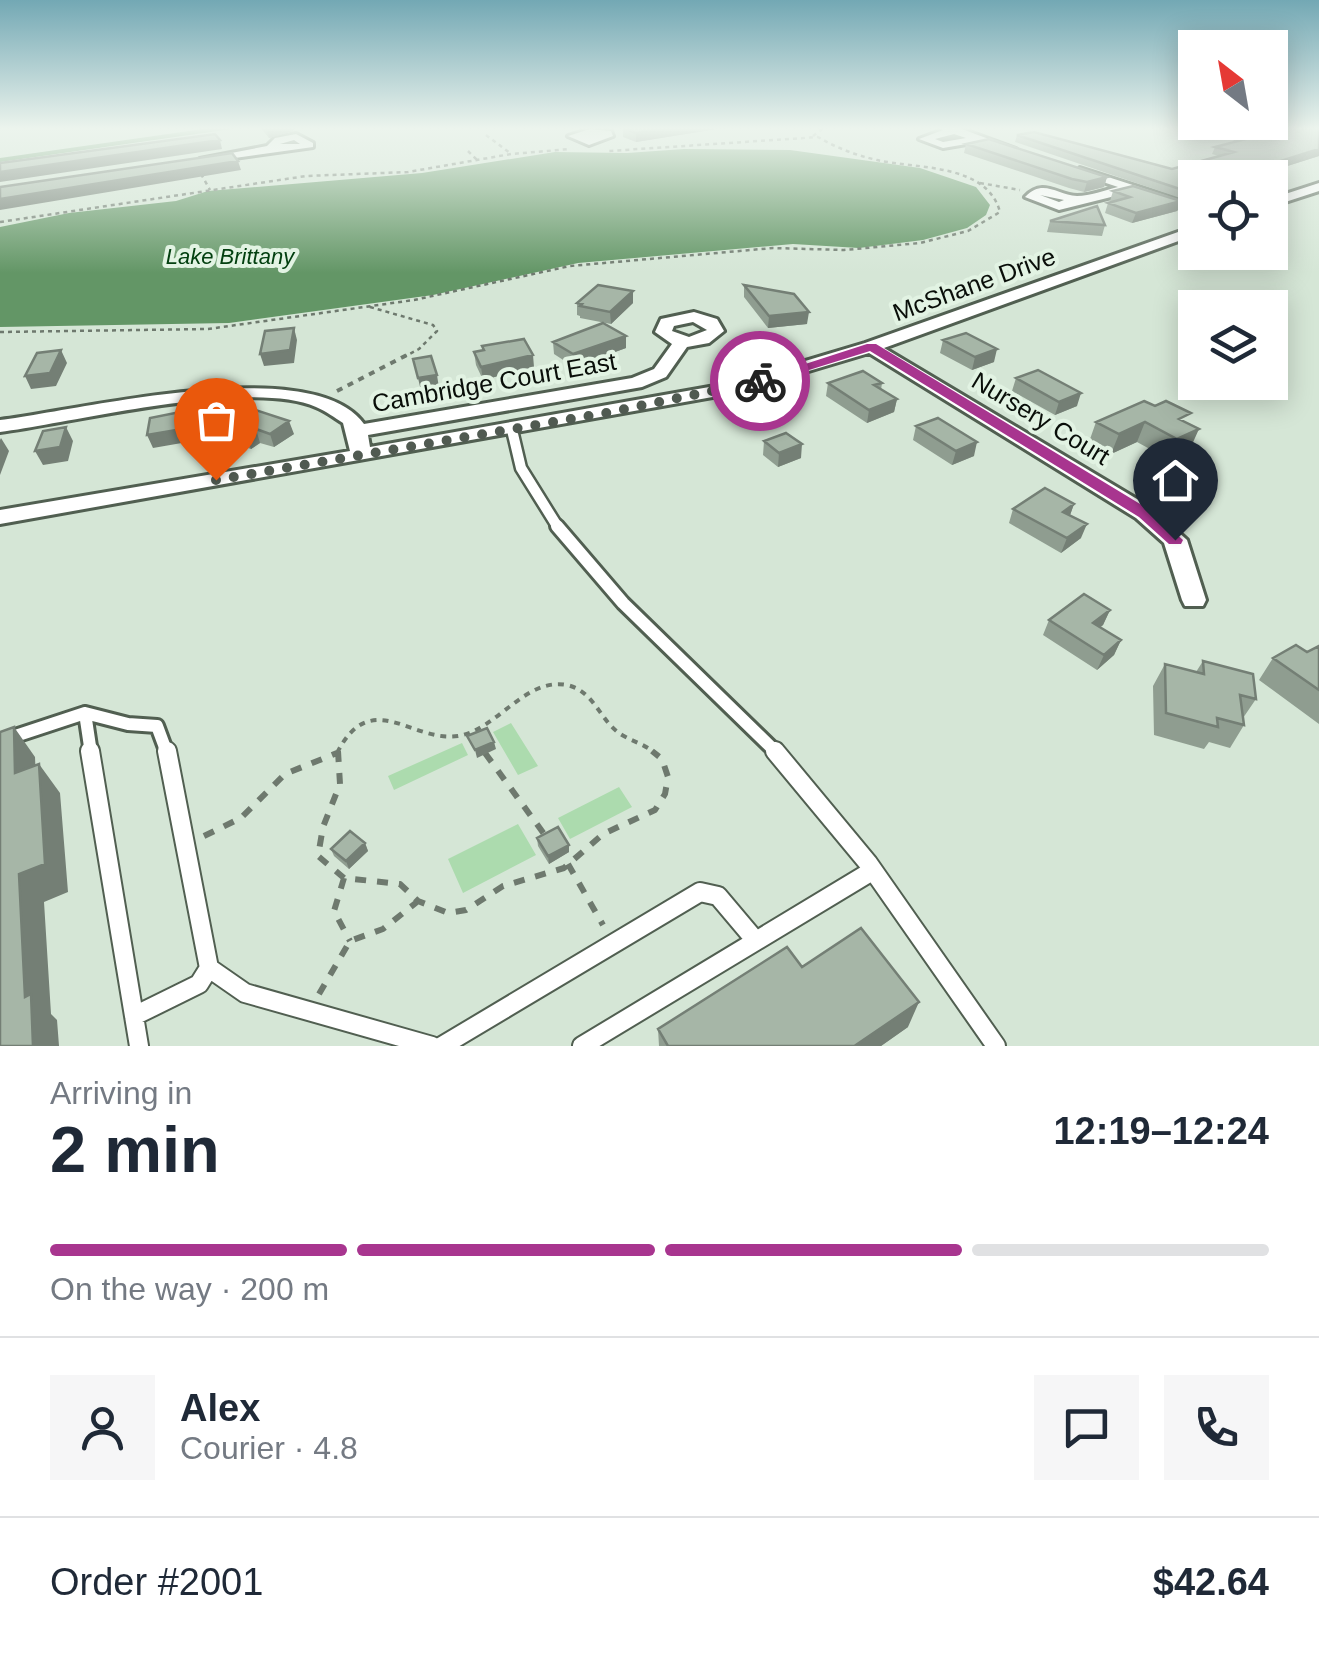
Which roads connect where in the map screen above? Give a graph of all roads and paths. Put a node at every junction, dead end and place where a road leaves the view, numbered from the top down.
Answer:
1 (202, 176) edge
2 (311, 176) edge
3 (958, 176) edge
4 (1093, 176) edge
5 (978, 183) junction
6 (1319, 187) edge
7 (1130, 188) junction
8 (210, 190) junction
9 (1034, 193) joint
10 (1288, 197) edge
11 (1178, 204) edge
12 (0, 222) edge
13 (1178, 236) edge
14 (365, 306) junction
15 (0, 332) edge
16 (681, 343) dead end
17 (872, 347) junction
18 (320, 402) junction
19 (0, 426) edge
20 (512, 430) junction
21 (357, 431) junction
22 (360, 456) junction
23 (0, 517) edge
24 (1194, 600) dead end
25 (86, 714) junction
26 (472, 731) junction
27 (0, 741) edge
28 (337, 752) junction
29 (549, 841) edge
30 (185, 844) junction
31 (556, 854) edge
32 (566, 866) junction
33 (872, 870) junction
34 (344, 878) junction
35 (418, 900) junction
36 (350, 940) junction
37 (756, 941) junction
38 (614, 944) junction
39 (210, 968) junction
40 (310, 1011) junction
41 (134, 1016) junction
42 (139, 1046) edge
43 (432, 1046) edge
44 (442, 1046) edge
45 (582, 1046) edge
46 (996, 1046) edge

1 - 8 path
2 - 8 path
3 - 5 path
4 - 7 street
5 - 9 path
5 - 14 path
6 - 10 street
7 - 9 street
7 - 11 street
8 - 12 path
13 - 17 street, McShane Drive
14 - 15 path
14 - 18 path
16 - 21 street, Cambridge Court East
17 - 20 street, McShane Drive
17 - 24 street, Nursery Court
18 - 19 street
18 - 21 street
20 - 22 street, McShane Drive
20 - 33 lane
21 - 22 street
22 - 23 street, McShane Drive
25 - 27 lane
25 - 30 lane
25 - 41 lane
26 - 28 path
26 - 29 path
26 - 32 path
28 - 30 path
28 - 34 path
30 - 39 lane
31 - 32 path
32 - 35 path
32 - 38 path
33 - 37 lane
33 - 46 lane
34 - 35 path
34 - 36 path
35 - 36 path
36 - 40 path
37 - 38 lane
37 - 45 lane
38 - 44 lane
39 - 40 lane
39 - 41 lane
40 - 43 lane
41 - 42 lane

